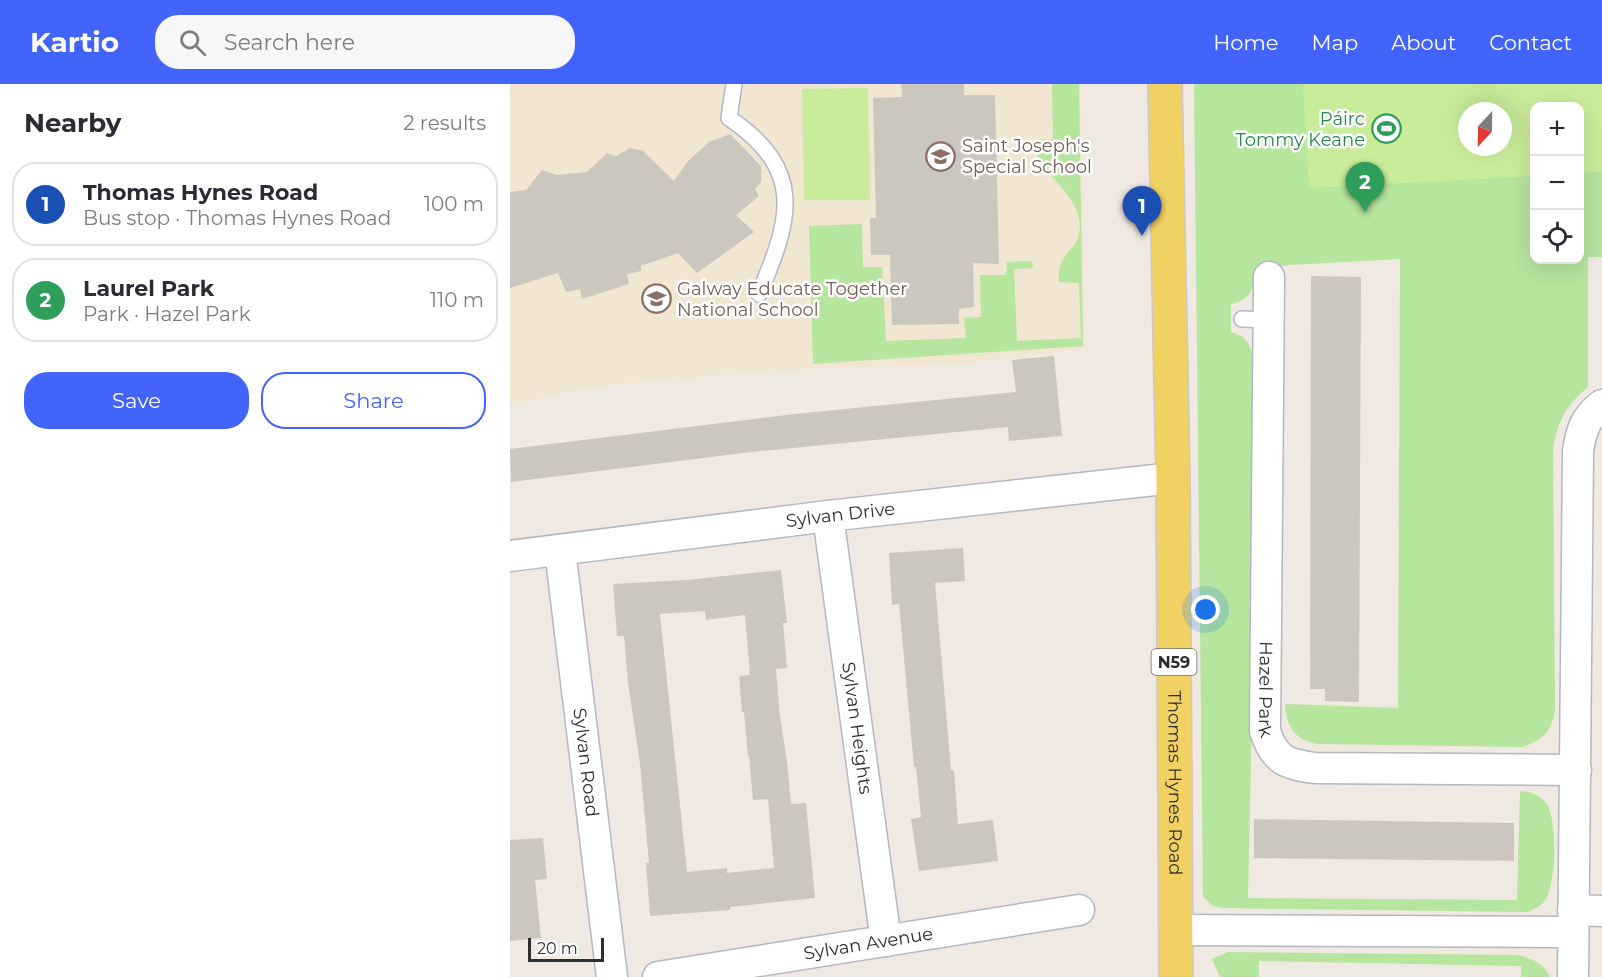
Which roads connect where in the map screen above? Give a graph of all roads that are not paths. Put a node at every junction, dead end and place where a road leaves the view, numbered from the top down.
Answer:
1 (734, 84) edge
2 (1165, 84) edge
3 (1269, 278) dead end
4 (759, 294) dead end
5 (1602, 405) edge
6 (1173, 478) junction
7 (828, 516) junction
8 (560, 550) junction
9 (510, 556) edge
10 (1589, 654) edge
11 (1576, 770) junction
12 (1079, 910) dead end
13 (1583, 918) edge
14 (1176, 930) junction
15 (886, 940) junction
16 (612, 977) edge
17 (658, 977) edge
18 (1176, 977) edge
19 (1573, 977) edge

1 - 4 lane
2 - 6 main road, Thomas Hynes Road / N59
3 - 11 street, Hazel Park
5 - 10 street
6 - 7 street, Sylvan Drive
6 - 14 main road, Thomas Hynes Road / N59
7 - 8 street, Sylvan Drive
7 - 15 street, Sylvan Heights
8 - 9 street, Sylvan Drive
8 - 16 street, Sylvan Road
10 - 11 street
11 - 13 street
12 - 15 street, Sylvan Avenue
13 - 14 street
13 - 19 street
14 - 18 main road, Thomas Hynes Road / N59
15 - 17 street, Sylvan Avenue

